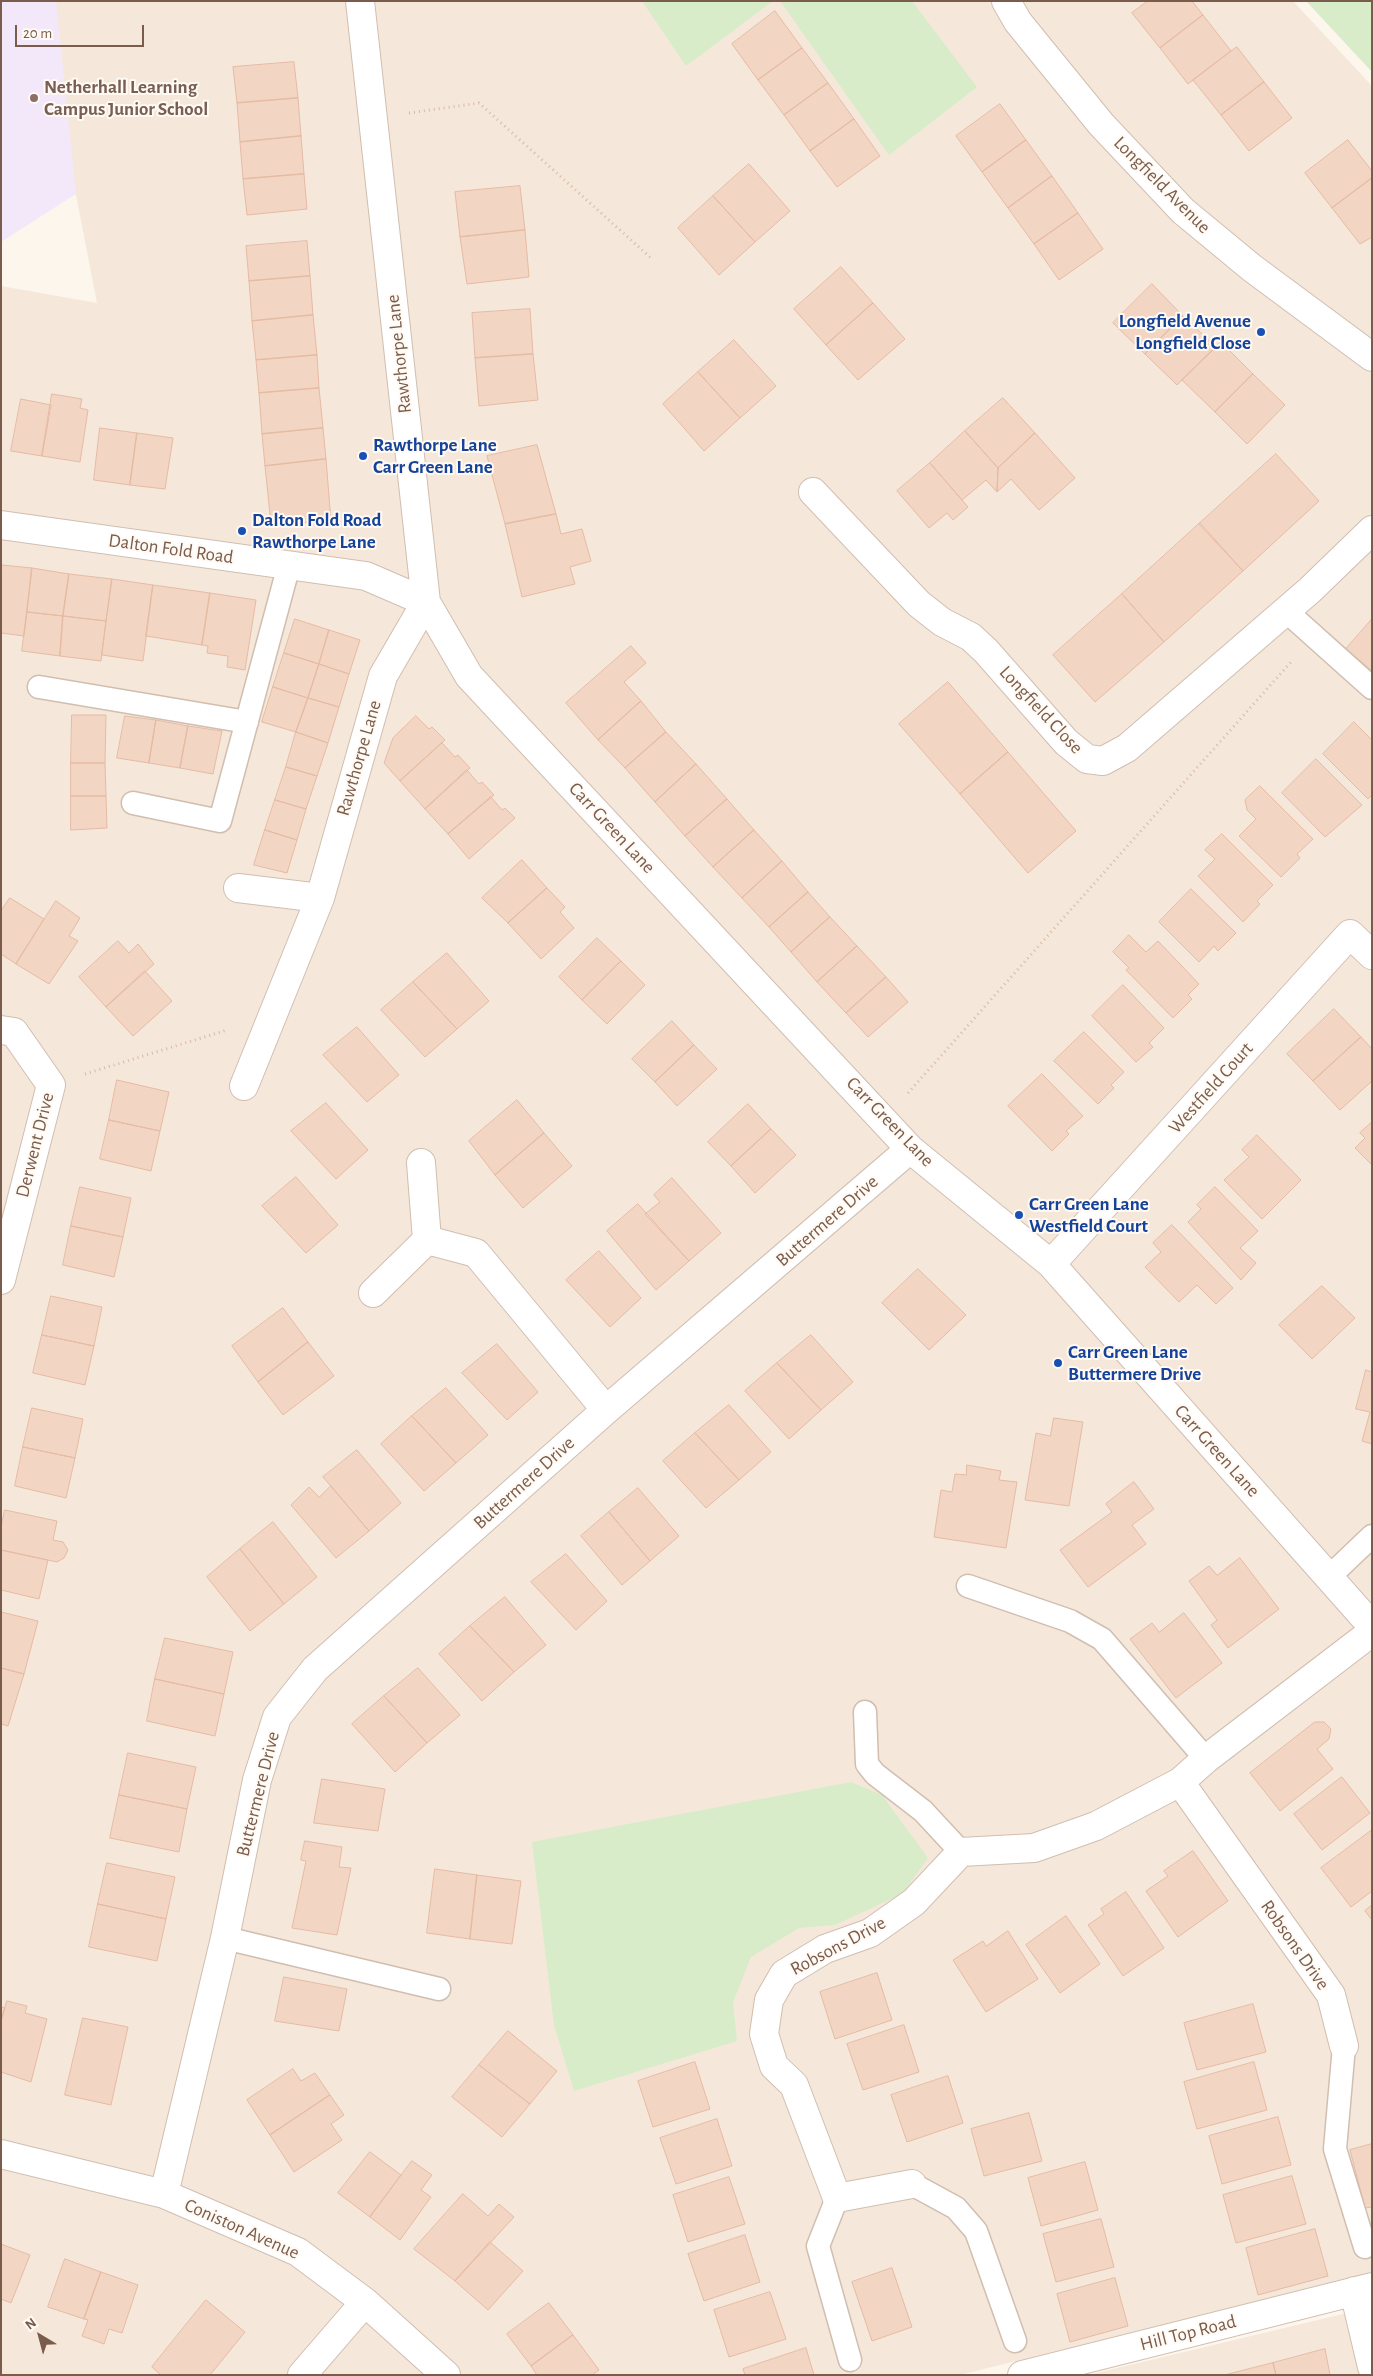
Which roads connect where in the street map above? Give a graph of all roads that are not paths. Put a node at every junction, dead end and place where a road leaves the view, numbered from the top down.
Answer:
1 (360, 1) edge
2 (1006, 1) edge
3 (1372, 357) edge
4 (813, 492) dead end
5 (1, 525) edge
6 (1372, 530) edge
7 (289, 565) junction
8 (426, 602) junction
9 (1286, 611) junction
10 (39, 687) dead end
11 (1372, 688) edge
12 (247, 722) junction
13 (133, 803) dead end
14 (238, 888) dead end
15 (320, 898) junction
16 (1372, 955) edge
17 (1, 1030) edge
18 (244, 1086) dead end
19 (910, 1149) junction
20 (421, 1163) dead end
21 (427, 1240) junction
22 (1052, 1264) junction
23 (1, 1280) edge
24 (373, 1293) dead end
25 (606, 1410) junction
26 (1372, 1536) edge
27 (1329, 1577) junction
28 (968, 1586) dead end
29 (1372, 1626) edge
30 (1372, 1632) edge
31 (865, 1712) dead end
32 (1206, 1758) junction
33 (1180, 1782) junction
34 (961, 1852) junction
35 (225, 1938) junction
36 (439, 1989) dead end
37 (1344, 2046) joint
38 (1, 2154) edge
39 (912, 2184) joint
40 (164, 2194) junction
41 (837, 2198) junction
42 (1365, 2247) dead end
43 (1363, 2289) edge
44 (365, 2302) junction
45 (1015, 2341) dead end
46 (850, 2360) dead end
47 (1372, 2367) edge
48 (302, 2375) edge
49 (446, 2375) edge
50 (1022, 2375) edge

1 - 8 street, Rawthorpe Lane
2 - 3 street, Longfield Avenue
4 - 9 street, Longfield Close
5 - 7 street, Dalton Fold Road
6 - 9 street, Longfield Close
7 - 8 street, Dalton Fold Road
7 - 12 lane
8 - 15 street, Rawthorpe Lane
8 - 19 street, Carr Green Lane
9 - 11 lane
10 - 12 lane
12 - 13 lane
14 - 15 street
15 - 18 street, Rawthorpe Lane
16 - 22 street, Westfield Court
17 - 23 street, Derwent Drive
19 - 22 street, Carr Green Lane
19 - 25 street, Buttermere Drive
20 - 21 street
21 - 24 street
21 - 25 street
22 - 27 street, Carr Green Lane
25 - 35 street, Buttermere Drive
26 - 27 lane
27 - 29 street, Carr Green Lane
28 - 32 lane
30 - 32 street
31 - 34 lane
32 - 33 street
33 - 34 street
33 - 37 street, Robsons Drive
34 - 41 street, Robsons Drive
35 - 36 lane
35 - 40 street, Buttermere Drive
37 - 42 lane, Robsons Drive
38 - 40 street, Coniston Avenue
39 - 41 street
39 - 45 lane
40 - 44 street, Coniston Avenue
41 - 46 lane
43 - 47 street, Hill Top Road
43 - 50 street, Hill Top Road
44 - 48 street
44 - 49 street, Coniston Avenue

